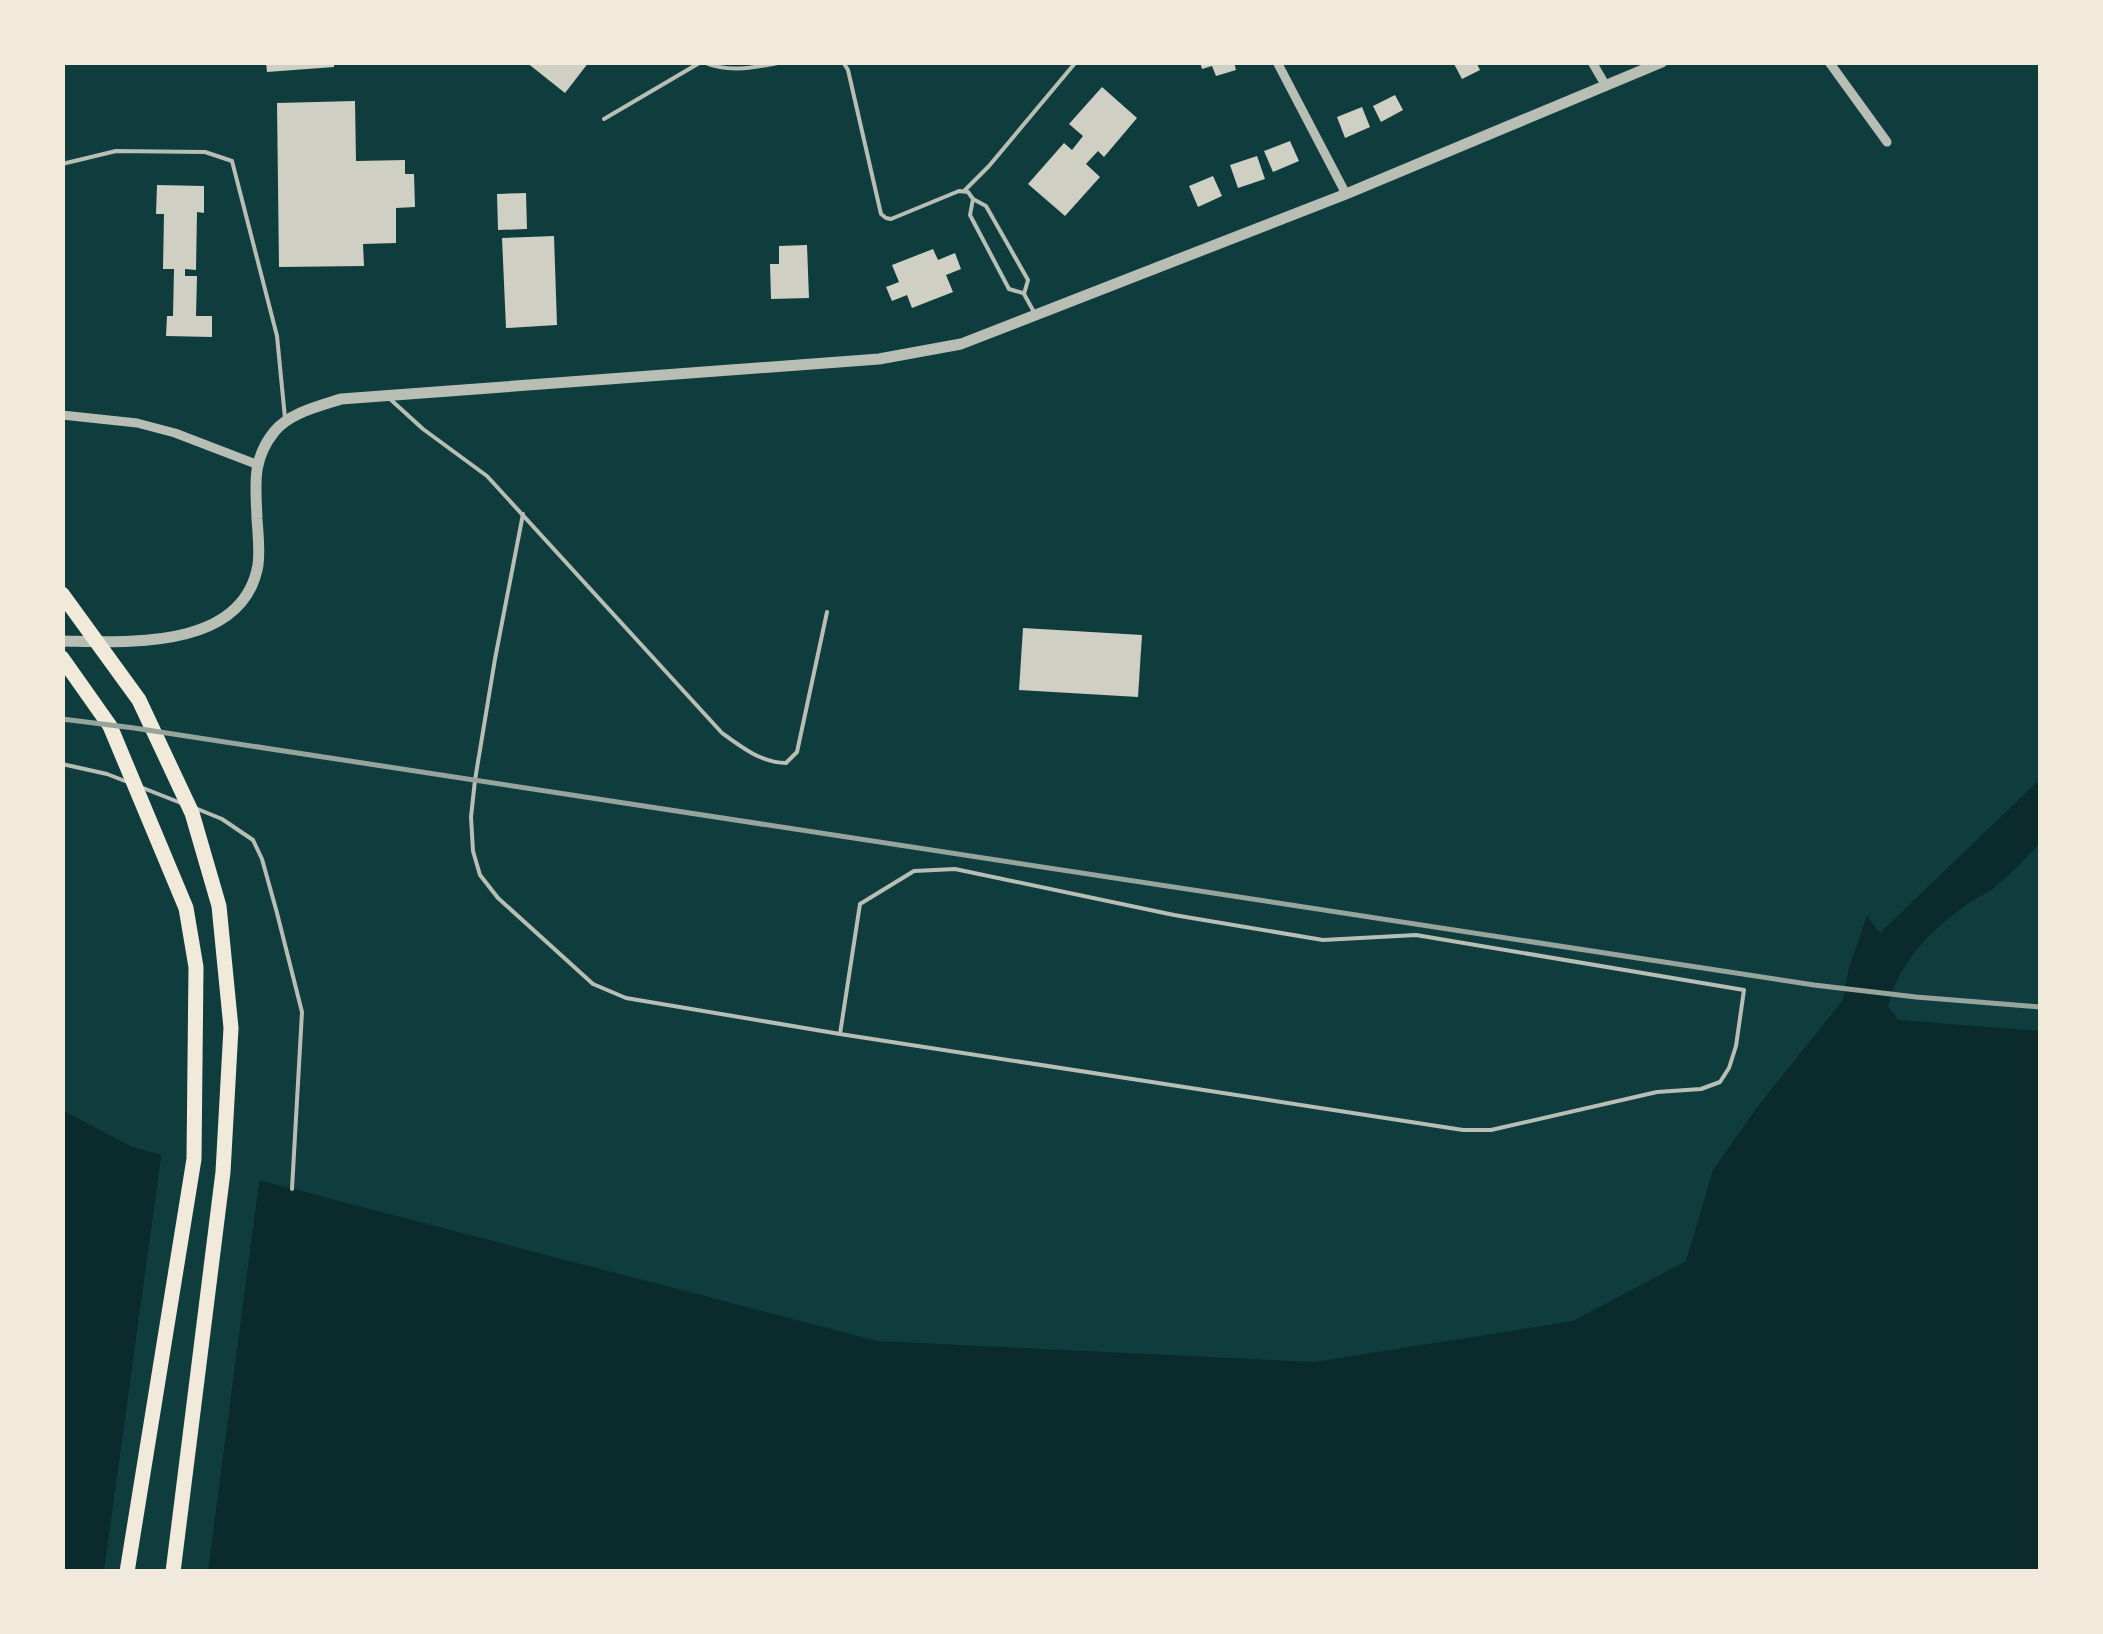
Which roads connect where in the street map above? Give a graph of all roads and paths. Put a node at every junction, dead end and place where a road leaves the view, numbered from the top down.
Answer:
1 (702, 62) edge
2 (728, 62) edge
3 (784, 62) edge
4 (843, 62) edge
5 (1076, 62) edge
6 (1278, 62) edge
7 (1592, 62) edge
8 (1662, 62) edge
9 (1829, 62) edge
10 (734, 70) junction
11 (1606, 86) junction
12 (604, 119) dead end
13 (1887, 142) dead end
14 (62, 164) edge
15 (964, 190) junction
16 (1346, 194) junction
17 (972, 199) junction
18 (1024, 294) junction
19 (1035, 314) junction
20 (386, 396) junction
21 (62, 416) edge
22 (285, 423) junction
23 (256, 464) junction
24 (523, 514) junction
25 (62, 594) edge
26 (827, 612) dead end
27 (62, 641) edge
28 (62, 658) edge
29 (62, 764) edge
30 (840, 1034) junction
31 (292, 1189) dead end
32 (128, 1572) edge
33 (172, 1572) edge

1 - 10 lane
1 - 12 lane
2 - 10 lane
3 - 10 lane
4 - 15 lane
5 - 15 lane
6 - 16 street
7 - 11 street
8 - 11 street
9 - 13 street
11 - 16 street
14 - 22 lane
15 - 17 lane
16 - 19 street
17 - 18 lane
17 - 18 lane
18 - 19 lane
19 - 20 street
20 - 22 street
20 - 24 lane
21 - 23 street
22 - 23 street
23 - 27 street
24 - 26 lane
24 - 30 lane
25 - 33 highway
28 - 32 highway
29 - 31 lane
30 - 30 lane

